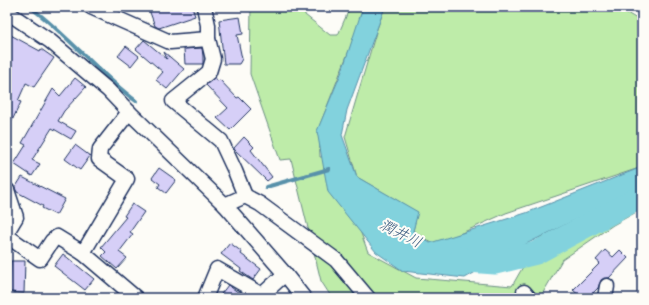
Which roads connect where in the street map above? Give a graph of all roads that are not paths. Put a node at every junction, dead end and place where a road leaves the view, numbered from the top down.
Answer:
1 (91, 7) edge
2 (204, 7) edge
3 (7, 12) edge
4 (208, 40) junction
5 (129, 112) junction
6 (7, 190) edge
7 (245, 196) junction
8 (225, 205) junction
9 (7, 232) edge
10 (7, 236) edge
11 (84, 253) junction
12 (285, 274) junction
13 (136, 298) edge
14 (205, 298) edge
15 (304, 298) edge
16 (368, 298) edge

1 - 4 street
2 - 4 street
3 - 5 street
4 - 7 street
5 - 8 street
5 - 11 street
6 - 9 street
7 - 8 street
7 - 16 street
8 - 12 street
10 - 11 street
11 - 13 street
12 - 14 street
12 - 15 street

